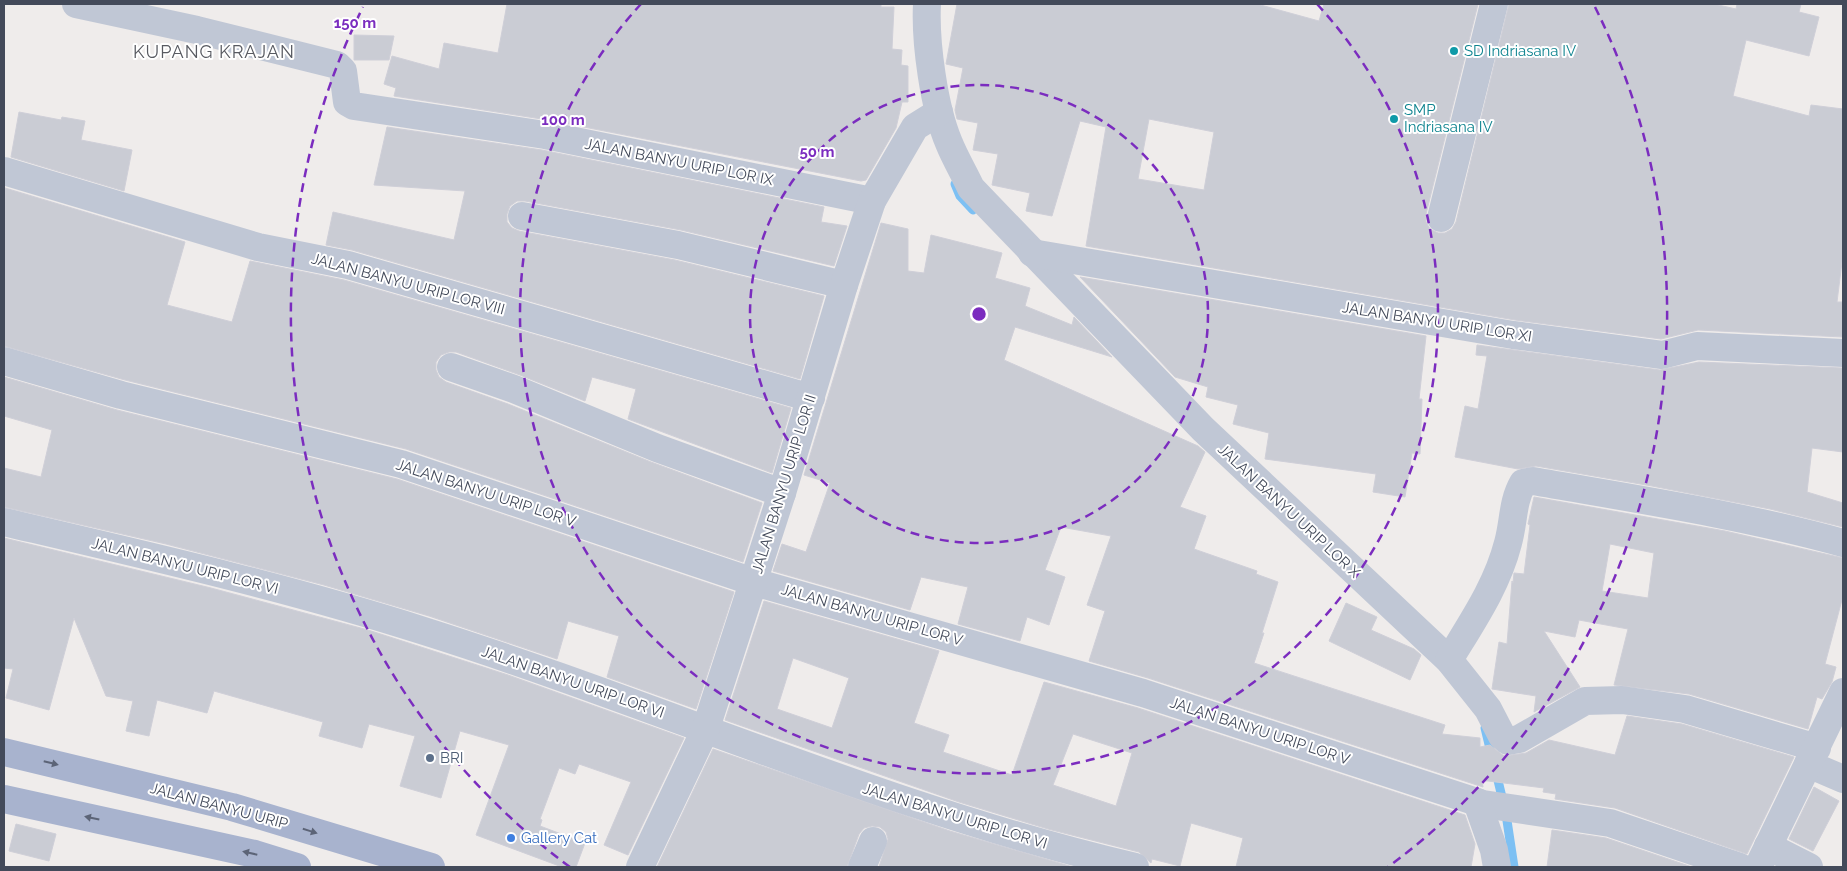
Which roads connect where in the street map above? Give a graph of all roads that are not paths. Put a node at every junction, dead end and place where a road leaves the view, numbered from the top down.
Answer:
1 (76, 4) edge
2 (927, 4) edge
3 (1494, 4) edge
4 (929, 118) junction
5 (4, 171) edge
6 (872, 201) junction
7 (522, 216) dead end
8 (1441, 218) dead end
9 (1032, 253) junction
10 (844, 285) junction
11 (1843, 353) edge
12 (4, 361) edge
13 (451, 367) dead end
14 (812, 398) junction
15 (782, 493) junction
16 (4, 522) edge
17 (1843, 542) edge
18 (754, 582) junction
19 (1449, 660) junction
20 (1843, 694) edge
21 (706, 728) junction
22 (4, 752) edge
23 (1813, 756) junction
24 (1843, 779) edge
25 (4, 799) edge
26 (1480, 803) junction
27 (873, 841) dead end
28 (1763, 857) edge
29 (297, 867) edge
30 (431, 867) edge
31 (640, 867) edge
32 (862, 867) edge
33 (1134, 867) edge
34 (1496, 867) edge
35 (1740, 867) edge
36 (1809, 867) edge

1 - 6 street, JALAN BANYU URIP LOR IX
2 - 4 street, JALAN BANYU URIP LOR X
3 - 8 street
4 - 6 street, JALAN BANYU URIP LOR II
4 - 9 street, JALAN BANYU URIP LOR X
5 - 14 street, JALAN BANYU URIP LOR VIII
6 - 10 street, JALAN BANYU URIP LOR II
7 - 10 street
9 - 11 street, JALAN BANYU URIP LOR XI
9 - 19 street, JALAN BANYU URIP LOR X
10 - 14 street, JALAN BANYU URIP LOR II
12 - 18 street, JALAN BANYU URIP LOR V
13 - 15 street
14 - 15 street, JALAN BANYU URIP LOR II
15 - 18 street, JALAN BANYU URIP LOR II
16 - 21 street, JALAN BANYU URIP LOR VI
17 - 19 street
18 - 21 street, JALAN BANYU URIP LOR II
18 - 26 street, JALAN BANYU URIP LOR V
19 - 23 street, JALAN BANYU URIP LOR X
20 - 23 street
21 - 31 street, JALAN BANYU URIP LOR II
21 - 33 street, JALAN BANYU URIP LOR VI
22 -> 30 main road, JALAN BANYU URIP
23 - 24 street
23 - 28 street
29 -> 25 main road
26 - 34 street
26 - 35 street, JALAN BANYU URIP LOR V
27 - 32 street
28 - 36 street

